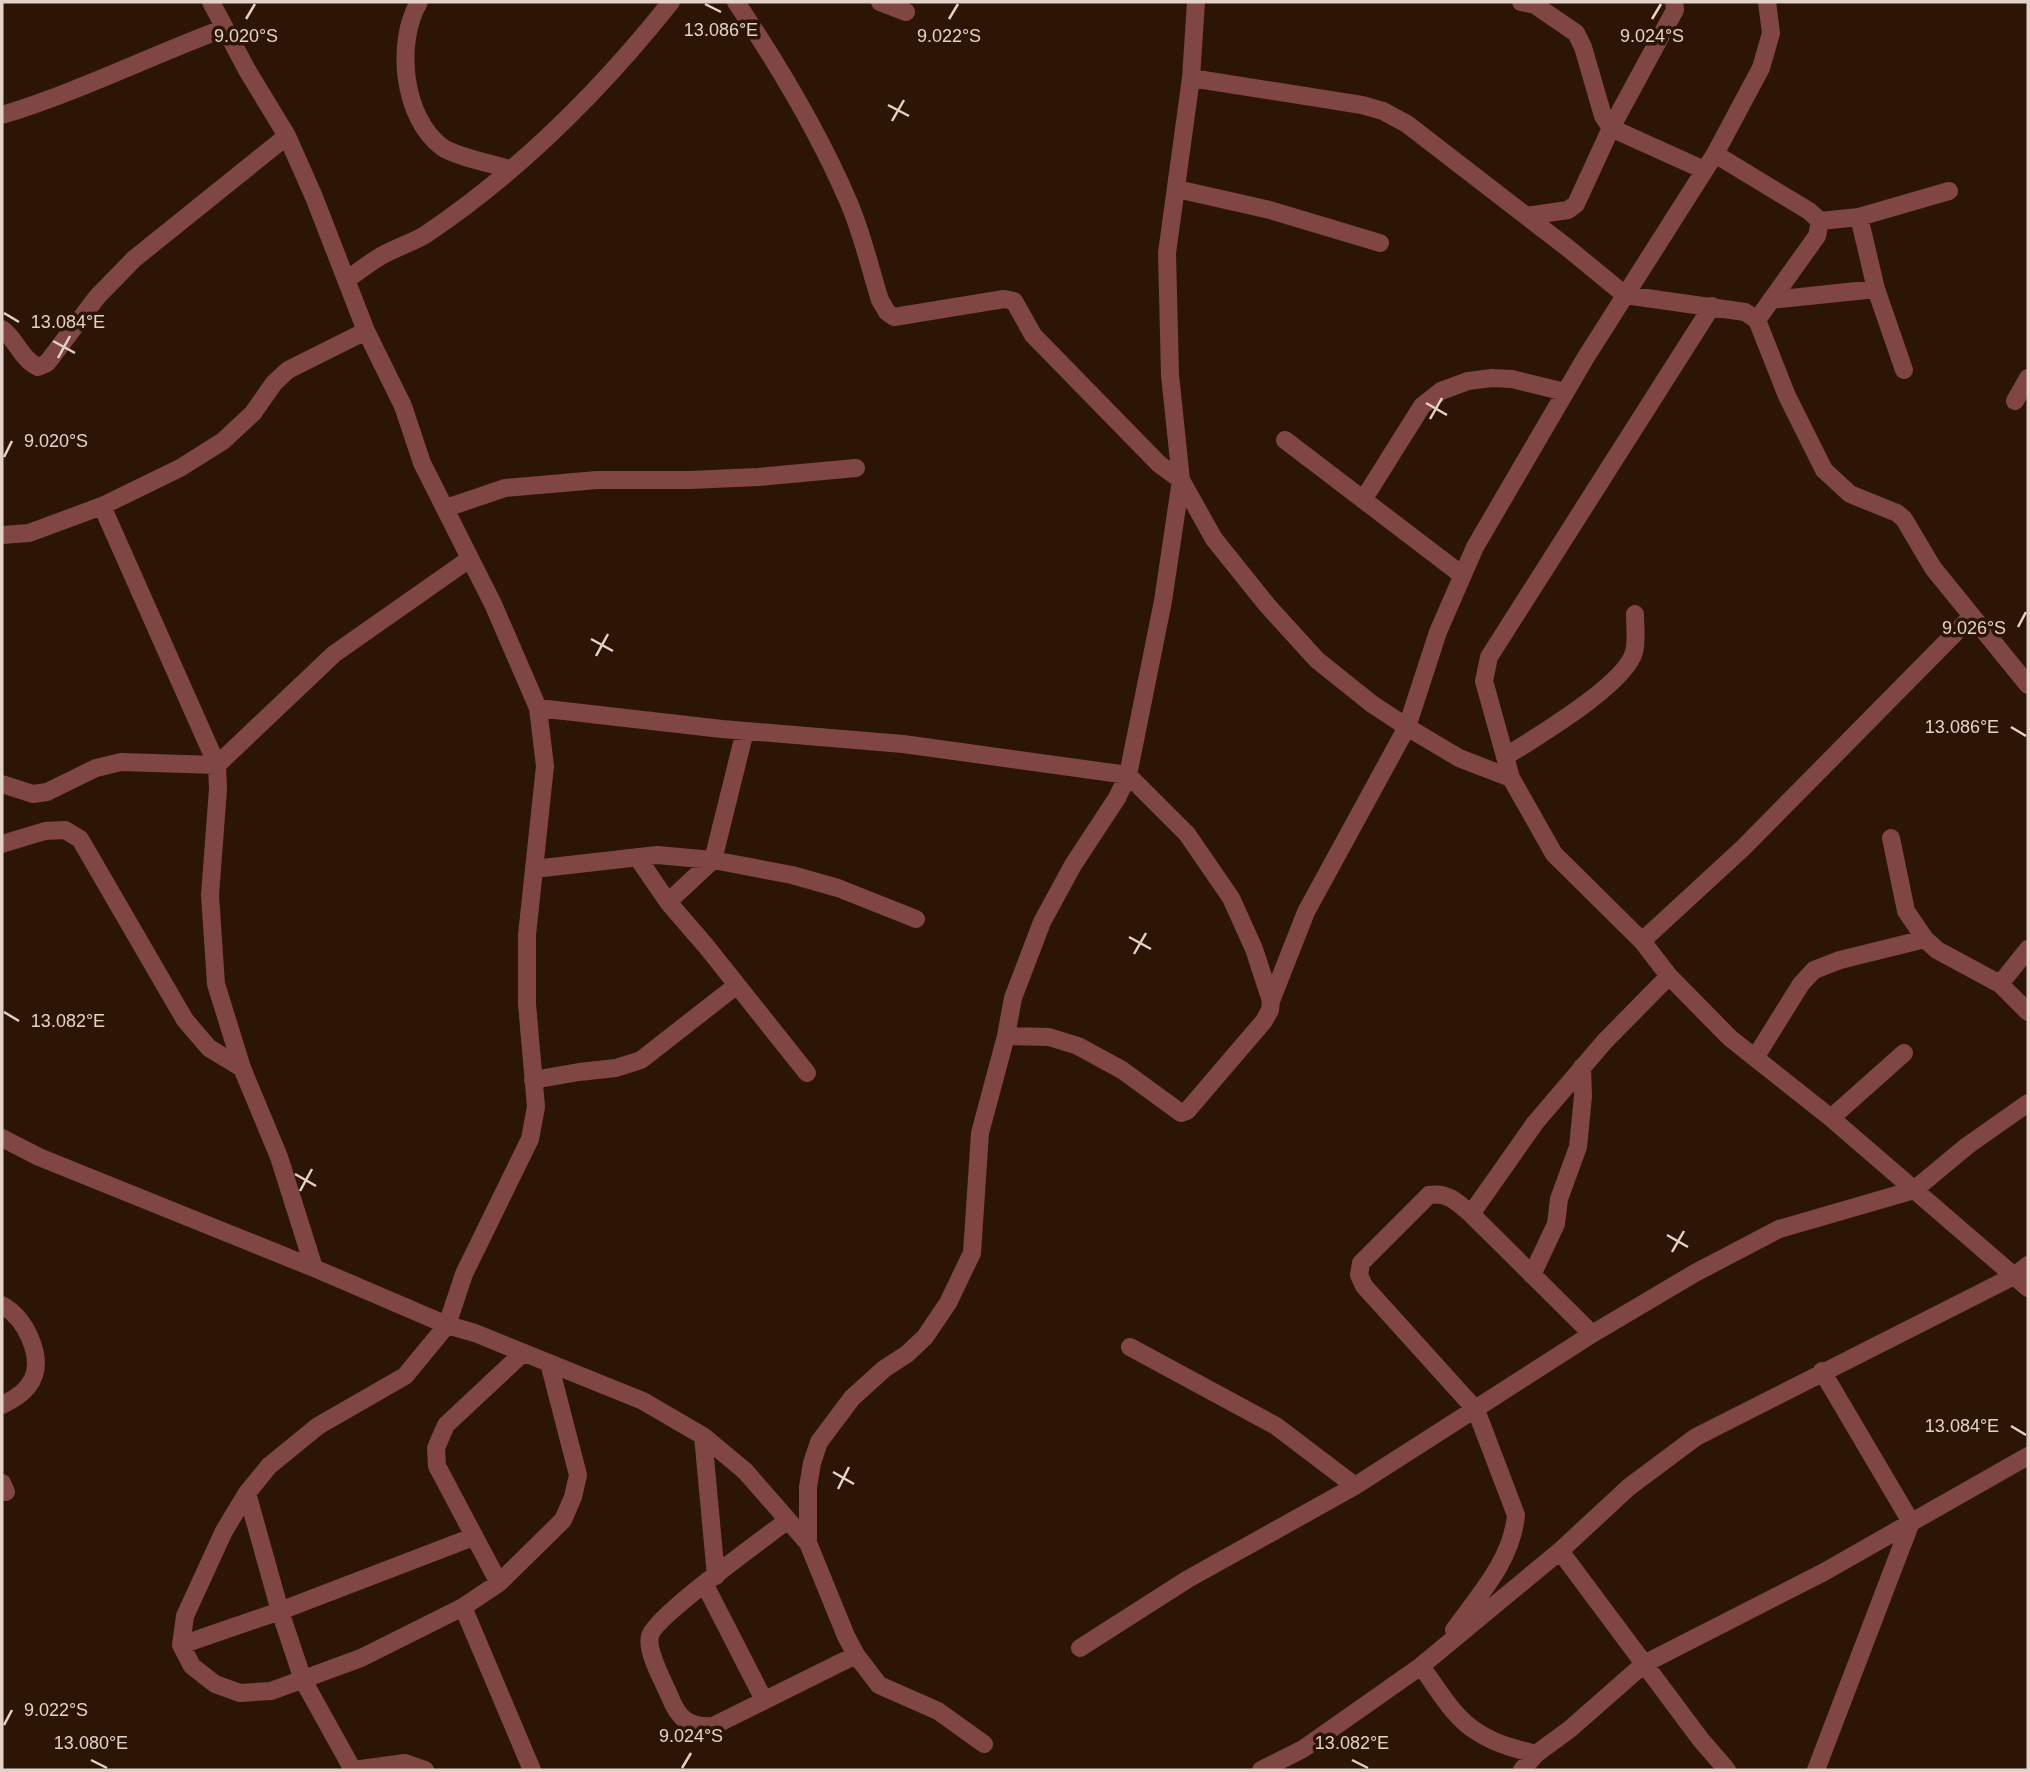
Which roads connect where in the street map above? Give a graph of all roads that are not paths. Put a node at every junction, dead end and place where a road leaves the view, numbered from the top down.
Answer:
1 (211, 2) edge
2 (419, 2) edge
3 (671, 2) edge
4 (736, 2) edge
5 (880, 2) edge
6 (1198, 2) edge
7 (1521, 2) edge
8 (1674, 2) edge
9 (1767, 2) edge
10 (906, 12) dead end
11 (225, 29) junction
12 (1191, 78) junction
13 (2, 115) edge
14 (1611, 128) junction
15 (287, 136) junction
16 (1715, 154) junction
17 (509, 169) junction
18 (1704, 170) junction
19 (1177, 189) junction
20 (1950, 191) dead end
21 (1526, 216) junction
22 (1859, 218) junction
23 (1820, 221) junction
24 (1380, 243) dead end
25 (346, 280) junction
26 (1877, 289) junction
27 (1625, 295) junction
28 (1772, 300) junction
29 (1712, 306) junction
30 (1757, 320) junction
31 (2, 329) edge
32 (366, 331) junction
33 (1904, 370) dead end
34 (2028, 378) edge
35 (1565, 392) junction
36 (2015, 401) dead end
37 (1285, 440) dead end
38 (856, 468) dead end
39 (1181, 480) junction
40 (1363, 500) junction
41 (103, 506) junction
42 (446, 508) junction
43 (2, 535) edge
44 (468, 560) junction
45 (1462, 575) junction
46 (1635, 614) dead end
47 (1971, 617) junction
48 (2028, 685) edge
49 (538, 708) junction
50 (1407, 727) junction
51 (745, 730) junction
52 (1505, 757) junction
53 (217, 765) junction
54 (1128, 775) junction
55 (1511, 778) junction
56 (2, 784) edge
57 (1891, 838) dead end
58 (2, 845) edge
59 (637, 858) junction
60 (713, 860) junction
61 (534, 869) junction
62 (668, 902) junction
63 (916, 919) dead end
64 (1925, 939) junction
65 (1642, 941) junction
66 (2028, 948) edge
67 (1669, 976) junction
68 (2000, 984) junction
69 (737, 985) junction
70 (1271, 1001) junction
71 (2028, 1012) edge
72 (1006, 1036) junction
73 (1903, 1053) dead end
74 (1755, 1058) junction
75 (1582, 1067) junction
76 (242, 1069) junction
77 (807, 1073) dead end
78 (533, 1080) junction
79 (2028, 1103) edge
80 (1831, 1118) junction
81 (2, 1138) edge
82 (1914, 1190) junction
83 (1471, 1214) junction
84 (314, 1268) junction
85 (2021, 1270) edge
86 (1532, 1275) junction
87 (2028, 1288) edge
88 (2, 1305) edge
89 (446, 1325) junction
90 (1591, 1334) junction
91 (1130, 1347) dead end
92 (523, 1353) junction
93 (549, 1363) junction
94 (1822, 1371) junction
95 (2, 1405) edge
96 (1476, 1410) junction
97 (703, 1436) junction
98 (2028, 1456) edge
99 (1355, 1486) junction
100 (247, 1493) junction
101 (788, 1520) junction
102 (1911, 1522) junction
103 (473, 1537) junction
104 (808, 1543) junction
105 (1560, 1551) junction
106 (711, 1580) junction
107 (499, 1583) junction
108 (463, 1607) junction
109 (280, 1611) junction
110 (181, 1645) junction
111 (1080, 1648) dead end
112 (1438, 1652) junction
113 (856, 1655) junction
114 (1644, 1664) junction
115 (1422, 1666) junction
116 (303, 1680) junction
117 (764, 1700) junction
118 (984, 1744) dead end
119 (1536, 1754) junction
120 (1288, 1764) edge
121 (353, 1770) edge
122 (425, 1770) edge
123 (532, 1770) edge
124 (1261, 1770) edge
125 (1522, 1770) edge
126 (1727, 1770) edge
127 (1816, 1770) edge

1 - 11 street
2 - 17 street
3 - 17 street
4 - 39 street
5 - 10 street
6 - 12 street
7 - 14 street
8 - 14 street
9 - 16 street
11 - 13 street
11 - 15 street
12 - 19 street
12 - 21 street
14 - 18 street
14 - 21 street
15 - 25 street
15 - 31 street
16 - 18 street
16 - 23 street
17 - 25 street
18 - 27 street
19 - 24 street
19 - 39 street
20 - 22 street
21 - 27 street
22 - 23 street
22 - 26 street
23 - 28 street
25 - 32 street
26 - 28 street
26 - 33 street
27 - 29 street
27 - 35 street
28 - 30 street
29 - 30 street
29 - 52 street
30 - 47 street
32 - 41 street
32 - 42 street
34 - 36 street
35 - 40 street
35 - 45 street
37 - 40 street
38 - 42 street
39 - 50 street
39 - 54 street
40 - 45 street
41 - 43 street
41 - 53 street
42 - 44 street
44 - 49 street
44 - 53 street
45 - 50 street
46 - 52 street
47 - 48 street
47 - 65 street
49 - 51 street
49 - 61 street
50 - 55 street
50 - 70 street
51 - 54 street
51 - 60 street
52 - 55 street
53 - 56 street
53 - 76 street
54 - 70 street
54 - 72 street
55 - 65 street
57 - 64 street
58 - 76 street
59 - 60 street
59 - 61 street
59 - 62 street
60 - 62 street
60 - 63 street
61 - 78 street
62 - 69 street
64 - 68 street
64 - 74 street
65 - 67 street
66 - 68 street
67 - 74 street
67 - 75 street
68 - 71 street
69 - 77 street
69 - 78 street
70 - 72 street
72 - 104 street
73 - 80 street
74 - 80 street
75 - 83 street
75 - 86 street
76 - 84 street
78 - 89 street
79 - 82 street
80 - 82 street
81 - 84 street
82 - 85 street
82 - 90 street
83 - 86 street
83 - 96 street
84 - 89 street
85 - 87 street
85 - 94 street
86 - 90 street
88 - 95 street
89 - 92 street
89 - 100 street
90 - 96 street
91 - 99 street
92 - 93 street
92 - 103 street
93 - 97 street
93 - 107 street
94 - 102 street
94 - 105 street
96 - 99 street
96 - 112 street
97 - 101 street
97 - 106 street
98 - 102 street
99 - 111 street
100 - 109 street
100 - 110 street
101 - 104 street
101 - 106 street
102 - 114 street
102 - 127 street
103 - 107 street
103 - 109 street
104 - 113 street
105 - 112 street
105 - 114 street
106 - 117 street
106 - 117 street
107 - 108 street
108 - 116 street
108 - 123 street
109 - 110 street
109 - 116 street
110 - 116 street
112 - 115 street
113 - 117 street
113 - 118 street
114 - 119 street
114 - 126 street
115 - 119 street
115 - 120 street
116 - 121 street
119 - 125 street
120 - 124 street
121 - 122 street

